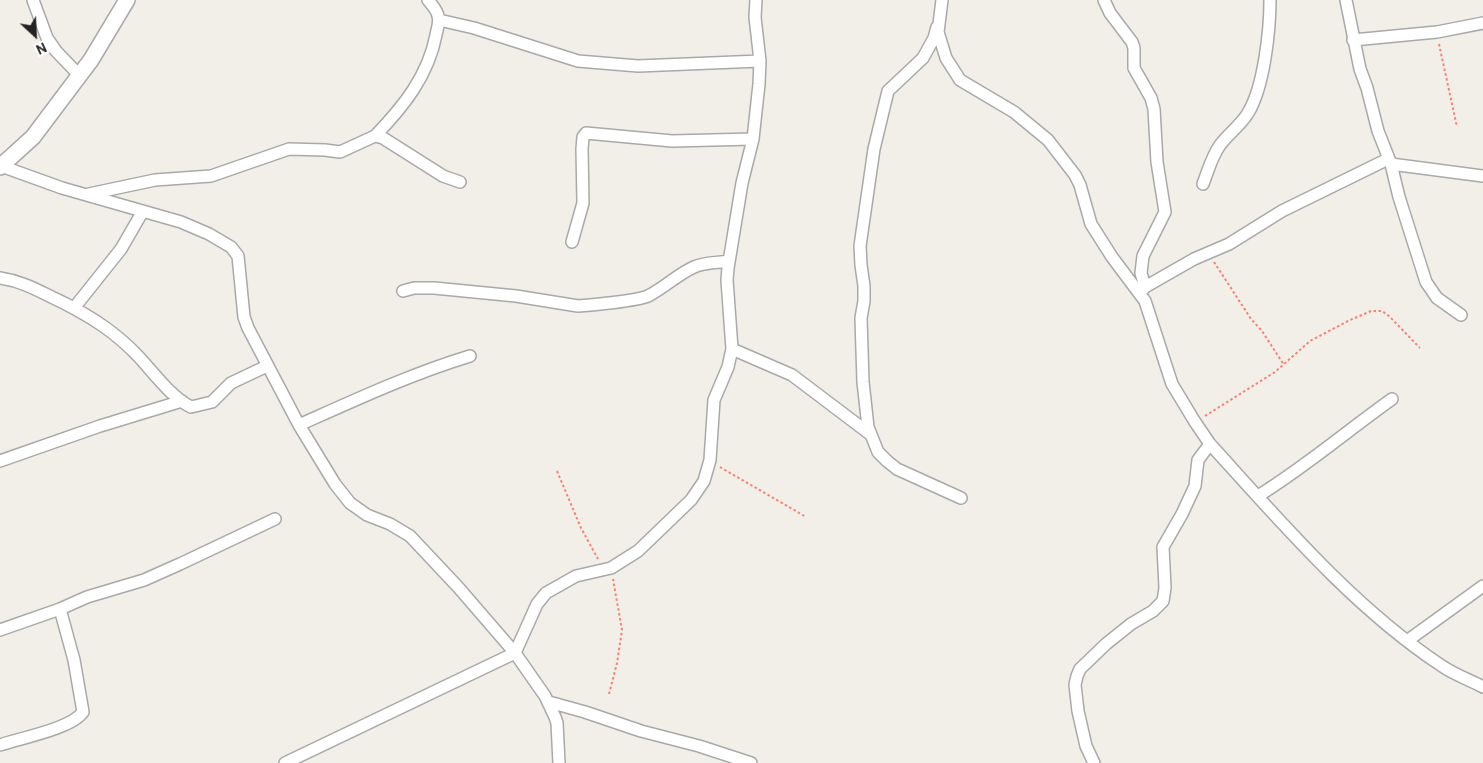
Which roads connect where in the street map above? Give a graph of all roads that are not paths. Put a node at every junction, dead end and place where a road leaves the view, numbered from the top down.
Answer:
1 (33, 0) edge
2 (127, 0) edge
3 (428, 0) edge
4 (756, 0) edge
5 (942, 0) edge
6 (1104, 0) edge
7 (1270, 0) edge
8 (1346, 0) edge
9 (439, 20) junction
10 (939, 21) junction
11 (1483, 23) edge
12 (1353, 40) junction
13 (760, 61) junction
14 (80, 75) junction
15 (375, 136) junction
16 (753, 139) junction
17 (1389, 161) junction
18 (1, 166) edge
19 (1483, 176) edge
20 (460, 182) dead end
21 (1203, 184) dead end
22 (86, 195) junction
23 (143, 211) junction
24 (572, 242) dead end
25 (729, 262) junction
26 (0, 278) edge
27 (1142, 290) junction
28 (403, 291) dead end
29 (74, 308) junction
30 (1460, 315) dead end
31 (732, 349) junction
32 (470, 356) dead end
33 (267, 366) junction
34 (1392, 399) dead end
35 (182, 401) junction
36 (299, 425) junction
37 (870, 434) junction
38 (1210, 444) junction
39 (0, 461) edge
40 (1258, 496) junction
41 (961, 498) dead end
42 (275, 519) dead end
43 (1483, 586) edge
44 (60, 608) junction
45 (0, 630) edge
46 (1407, 641) junction
47 (515, 653) junction
48 (1483, 687) edge
49 (548, 702) junction
50 (0, 745) edge
51 (285, 763) edge
52 (559, 763) edge
53 (751, 763) edge
54 (1094, 763) edge

1 - 14 street
2 - 14 street
3 - 9 street
4 - 13 street
5 - 10 street
6 - 27 street
7 - 21 street
8 - 12 street
9 - 13 street
9 - 15 street
10 - 27 street
10 - 37 street
11 - 12 street
12 - 17 street
13 - 16 street
14 - 18 street
15 - 20 street
15 - 22 street
16 - 24 street
16 - 25 street
17 - 19 street
17 - 27 street
17 - 30 street
18 - 22 street
22 - 23 street
23 - 29 street
23 - 33 street
25 - 28 street
25 - 31 street
26 - 29 street
27 - 38 street
29 - 35 street
31 - 37 street
31 - 47 street
32 - 36 street
33 - 35 street
33 - 36 street
34 - 40 street
35 - 39 street
36 - 47 street
37 - 41 street
38 - 40 street
38 - 54 street
40 - 46 street
42 - 44 street
43 - 46 street
44 - 45 street
44 - 50 street
46 - 48 street
47 - 49 street
47 - 51 street
49 - 52 street
49 - 53 street

